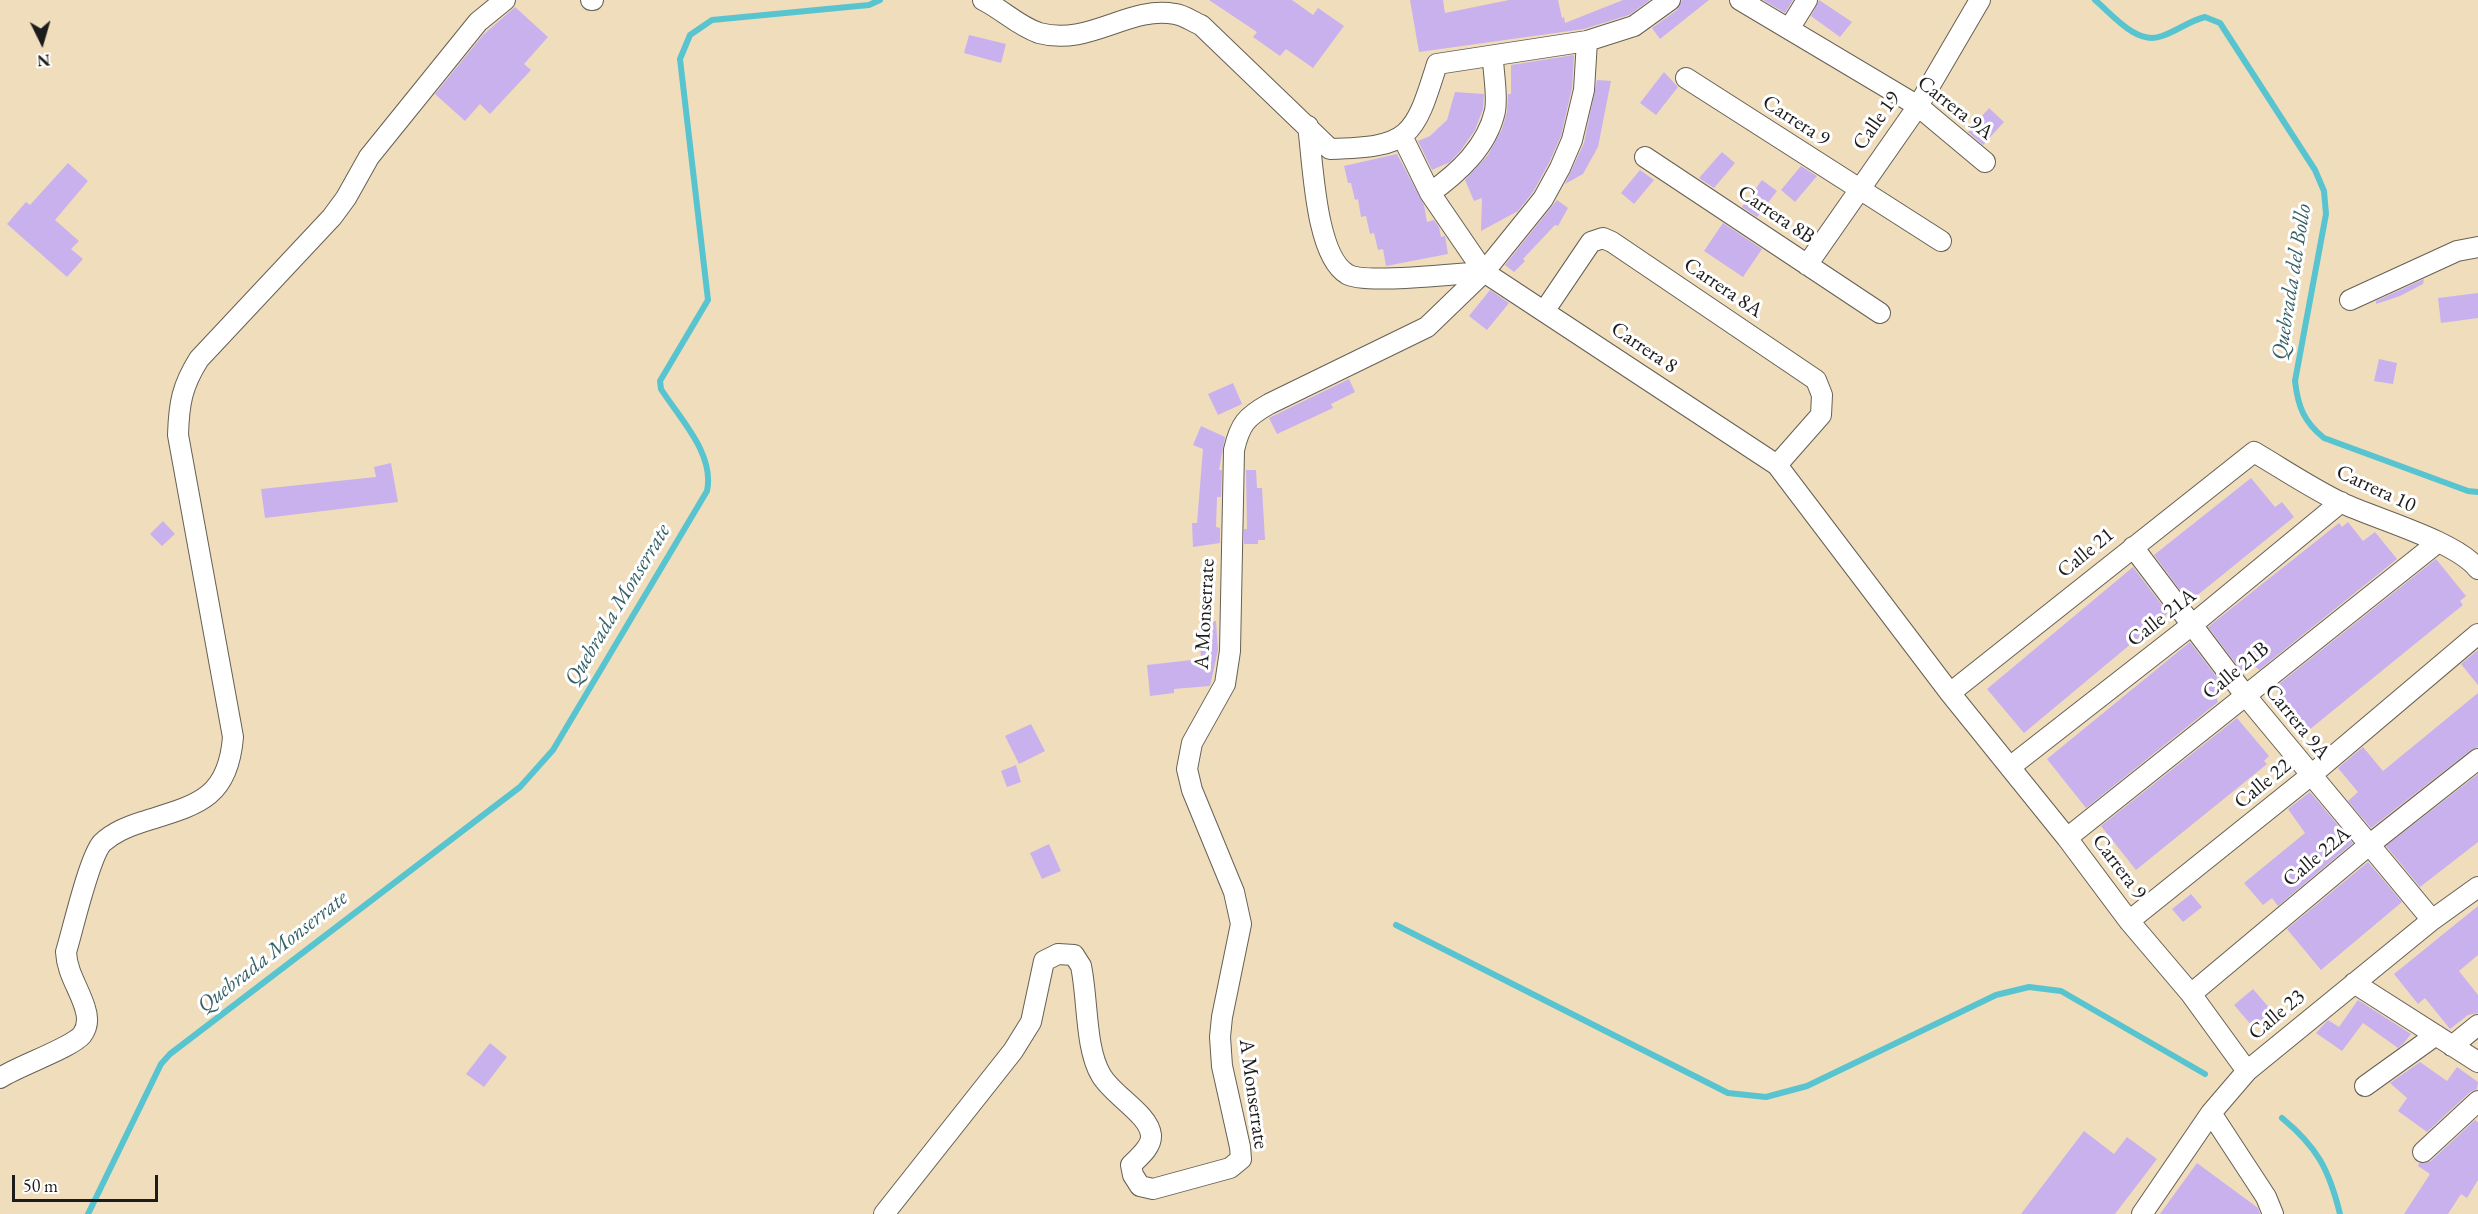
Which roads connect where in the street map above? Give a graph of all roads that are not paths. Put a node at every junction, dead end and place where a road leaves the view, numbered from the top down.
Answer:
1 (505, 0) edge
2 (983, 0) edge
3 (1670, 0) edge
4 (1740, 0) edge
5 (1807, 0) edge
6 (1980, 0) edge
7 (1789, 29) junction
8 (1587, 41) junction
9 (1493, 56) junction
10 (1686, 78) dead end
11 (1918, 106) junction
12 (1308, 126) junction
13 (1403, 138) junction
14 (1645, 157) dead end
15 (1985, 162) dead end
16 (1858, 190) junction
17 (1430, 193) junction
18 (1941, 241) dead end
19 (2478, 247) edge
20 (1807, 265) junction
21 (1484, 272) junction
22 (2350, 300) dead end
23 (1545, 310) junction
24 (1880, 313) dead end
25 (2253, 452) joint
26 (1777, 465) junction
27 (2341, 502) junction
28 (2437, 543) junction
29 (2133, 547) junction
30 (2478, 569) edge
31 (2193, 624) junction
32 (2478, 634) edge
33 (1950, 693) junction
34 (2245, 694) junction
35 (2478, 759) edge
36 (2010, 767) junction
37 (2310, 776) junction
38 (2067, 838) junction
39 (2369, 845) junction
40 (2478, 888) edge
41 (2129, 921) junction
42 (2432, 921) junction
43 (2354, 983) junction
44 (2191, 994) junction
45 (2478, 1025) edge
46 (2436, 1035) junction
47 (2452, 1046) junction
48 (2478, 1062) edge
49 (2247, 1071) junction
50 (0, 1078) edge
51 (2365, 1086) dead end
52 (2478, 1101) edge
53 (2211, 1113) junction
54 (2423, 1152) dead end
55 (884, 1214) edge
56 (2142, 1214) edge
57 (2273, 1214) edge

1 - 50 street
2 - 12 street
3 - 8 street
4 - 7 street, Carrera 9A
5 - 7 street
6 - 11 street, Calle 19
7 - 11 street, Carrera 9A
8 - 9 street
8 - 21 street
9 - 13 street
9 - 17 street
10 - 16 street, Carrera 9
11 - 15 street, Carrera 9A
11 - 16 street, Calle 19
12 - 13 street
12 - 21 street
13 - 17 street
14 - 20 street, Carrera 8B
16 - 18 street, Carrera 9
16 - 20 street, Calle 19
17 - 21 street
19 - 22 street
20 - 24 street, Carrera 8B
21 - 23 street, Carrera 8
21 - 55 street, A Monserrate
23 - 26 street, Carrera 8
23 - 26 street, Carrera 8A
25 - 27 street, Carrera 10
25 - 29 street, Calle 21
26 - 33 street, Carrera 8
27 - 28 street, Carrera 10
27 - 31 street, Calle 21A
28 - 30 street, Carrera 10
28 - 34 street, Calle 21B
29 - 31 street, Carrera 9A
29 - 33 street, Calle 21
31 - 34 street, Carrera 9A
31 - 36 street, Calle 21A
32 - 37 street, Calle 22
33 - 36 street, Carrera 9
34 - 37 street, Carrera 9A
34 - 38 street, Calle 21B
35 - 39 street, Calle 22A
36 - 38 street, Carrera 9
37 - 39 street, Carrera 9A
37 - 41 street, Calle 22
38 - 41 street, Carrera 9
39 - 42 street, Carrera 9A
39 - 44 street, Calle 22A
40 - 42 street, Calle 23
41 - 44 street, Carrera 9
42 - 43 street, Calle 23
43 - 46 street
43 - 49 street, Calle 23
44 - 49 street, Carrera 9
45 - 47 street
46 - 47 street
46 - 51 street
47 - 48 street
49 - 53 street, Calle 23
52 - 54 street
53 - 56 street, Calle 23
53 - 57 street

